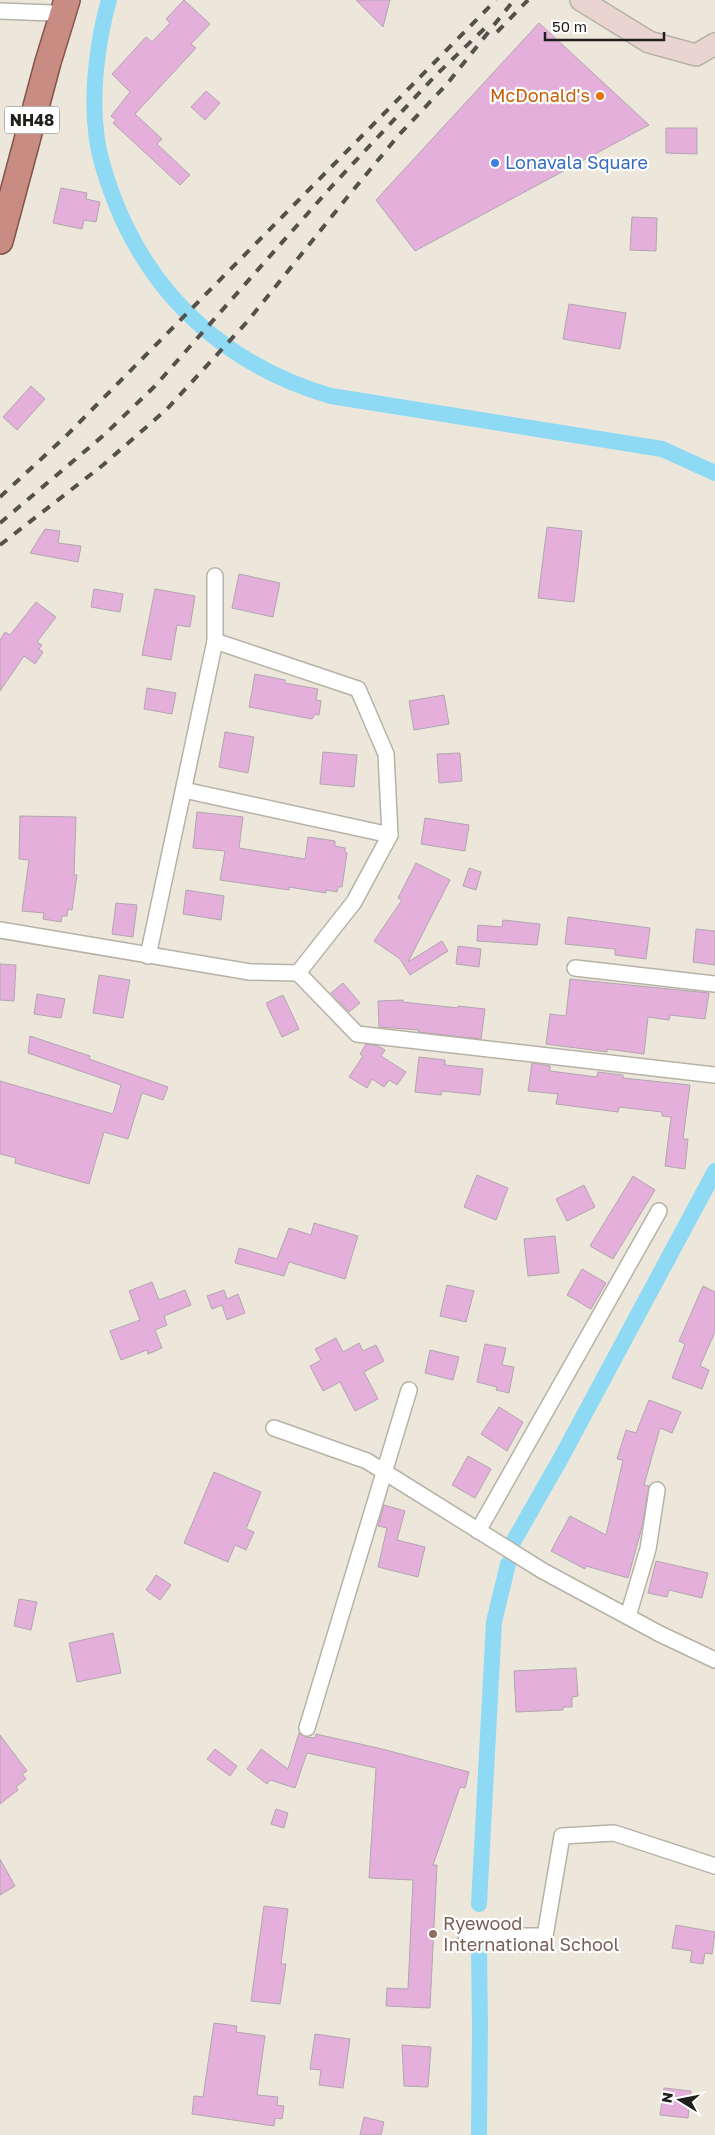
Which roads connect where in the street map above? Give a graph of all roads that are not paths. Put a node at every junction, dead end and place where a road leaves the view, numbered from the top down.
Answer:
1 (581, 0) edge
2 (58, 4) edge
3 (0, 11) edge
4 (715, 44) edge
5 (0, 192) edge
6 (0, 241) edge
7 (215, 576) dead end
8 (215, 641) junction
9 (184, 790) junction
10 (390, 835) junction
11 (0, 930) edge
12 (148, 956) junction
13 (575, 968) dead end
14 (298, 973) junction
15 (715, 984) edge
16 (715, 1074) edge
17 (659, 1211) dead end
18 (409, 1390) dead end
19 (274, 1428) dead end
20 (385, 1472) junction
21 (656, 1490) dead end
22 (478, 1531) junction
23 (628, 1616) junction
24 (715, 1660) edge
25 (307, 1728) dead end
26 (715, 1866) edge
27 (466, 1936) dead end

1 - 4 main road
2 - 3 street
2 - 5 highway, NH48
2 - 6 highway, NH48
7 - 8 street
8 - 9 street
8 - 10 street
9 - 10 street
9 - 12 street
10 - 14 street
11 - 12 street
12 - 14 street
13 - 15 street
14 - 16 street
17 - 22 street
18 - 20 street
19 - 20 street
20 - 22 street
20 - 25 street
21 - 23 street
22 - 23 street
23 - 24 street
26 - 27 street

